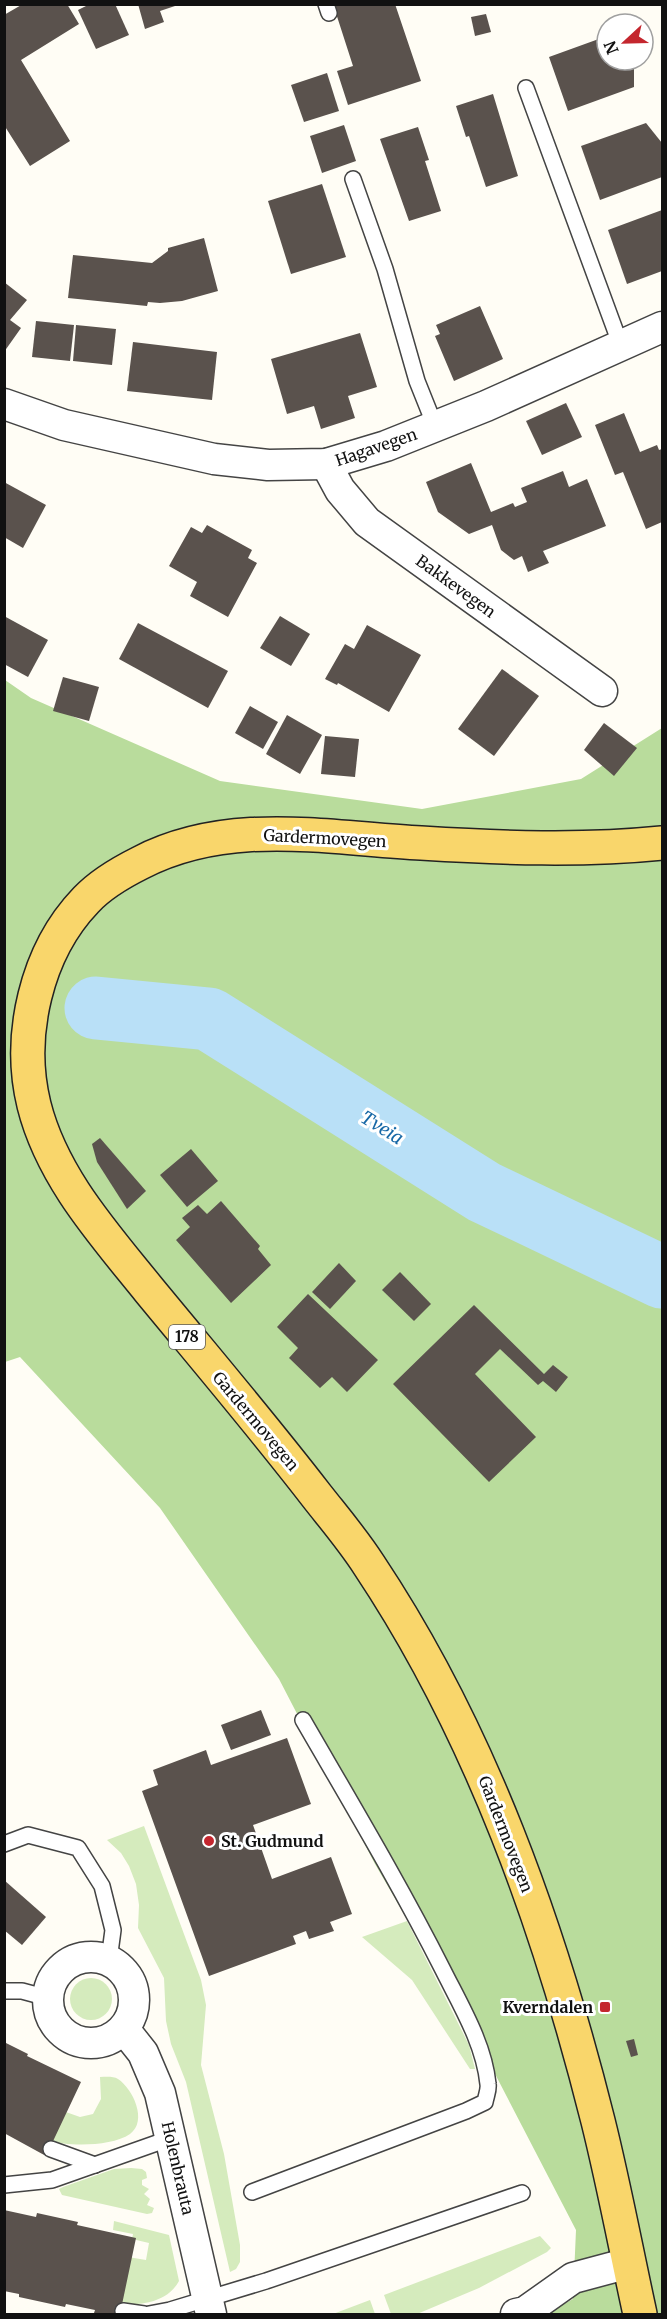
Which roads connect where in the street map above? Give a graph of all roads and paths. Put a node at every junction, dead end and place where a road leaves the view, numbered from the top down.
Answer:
1 (526, 88) dead end
2 (353, 179) dead end
3 (663, 327) edge
4 (621, 346) junction
5 (4, 404) edge
6 (435, 426) junction
7 (326, 464) junction
8 (602, 691) dead end
9 (663, 843) edge
10 (303, 1720) dead end
11 (4, 1844) edge
12 (110, 1960) junction
13 (4, 1977) edge
14 (4, 1991) edge
15 (35, 1995) junction
16 (124, 2029) junction
17 (171, 2138) junction
18 (51, 2149) dead end
19 (95, 2165) junction
20 (4, 2185) edge
21 (252, 2192) dead end
22 (522, 2193) dead end
23 (629, 2263) junction
24 (209, 2306) edge
25 (123, 2311) dead end
26 (144, 2314) edge
27 (149, 2314) edge
28 (524, 2314) edge
29 (640, 2314) edge

1 - 4 lane
2 - 6 lane
3 - 4 street, Hagavegen
4 - 6 street, Hagavegen
5 - 7 street, Hagavegen
6 - 7 street, Hagavegen
7 - 8 street, Bakkevegen
9 - 23 main road, Gardermovegen / 178
10 - 21 lane
11 - 12 lane
12 - 15 street
12 - 16 street
13 - 15 lane
14 - 15 lane
15 - 16 street
16 - 17 street, Holenbrauta
17 - 19 lane
17 - 24 street, Holenbrauta
18 - 19 lane
19 - 20 lane
22 - 24 lane
23 - 28 street
23 - 29 main road, Gardermovegen / 178
24 - 27 lane
25 - 26 lane

